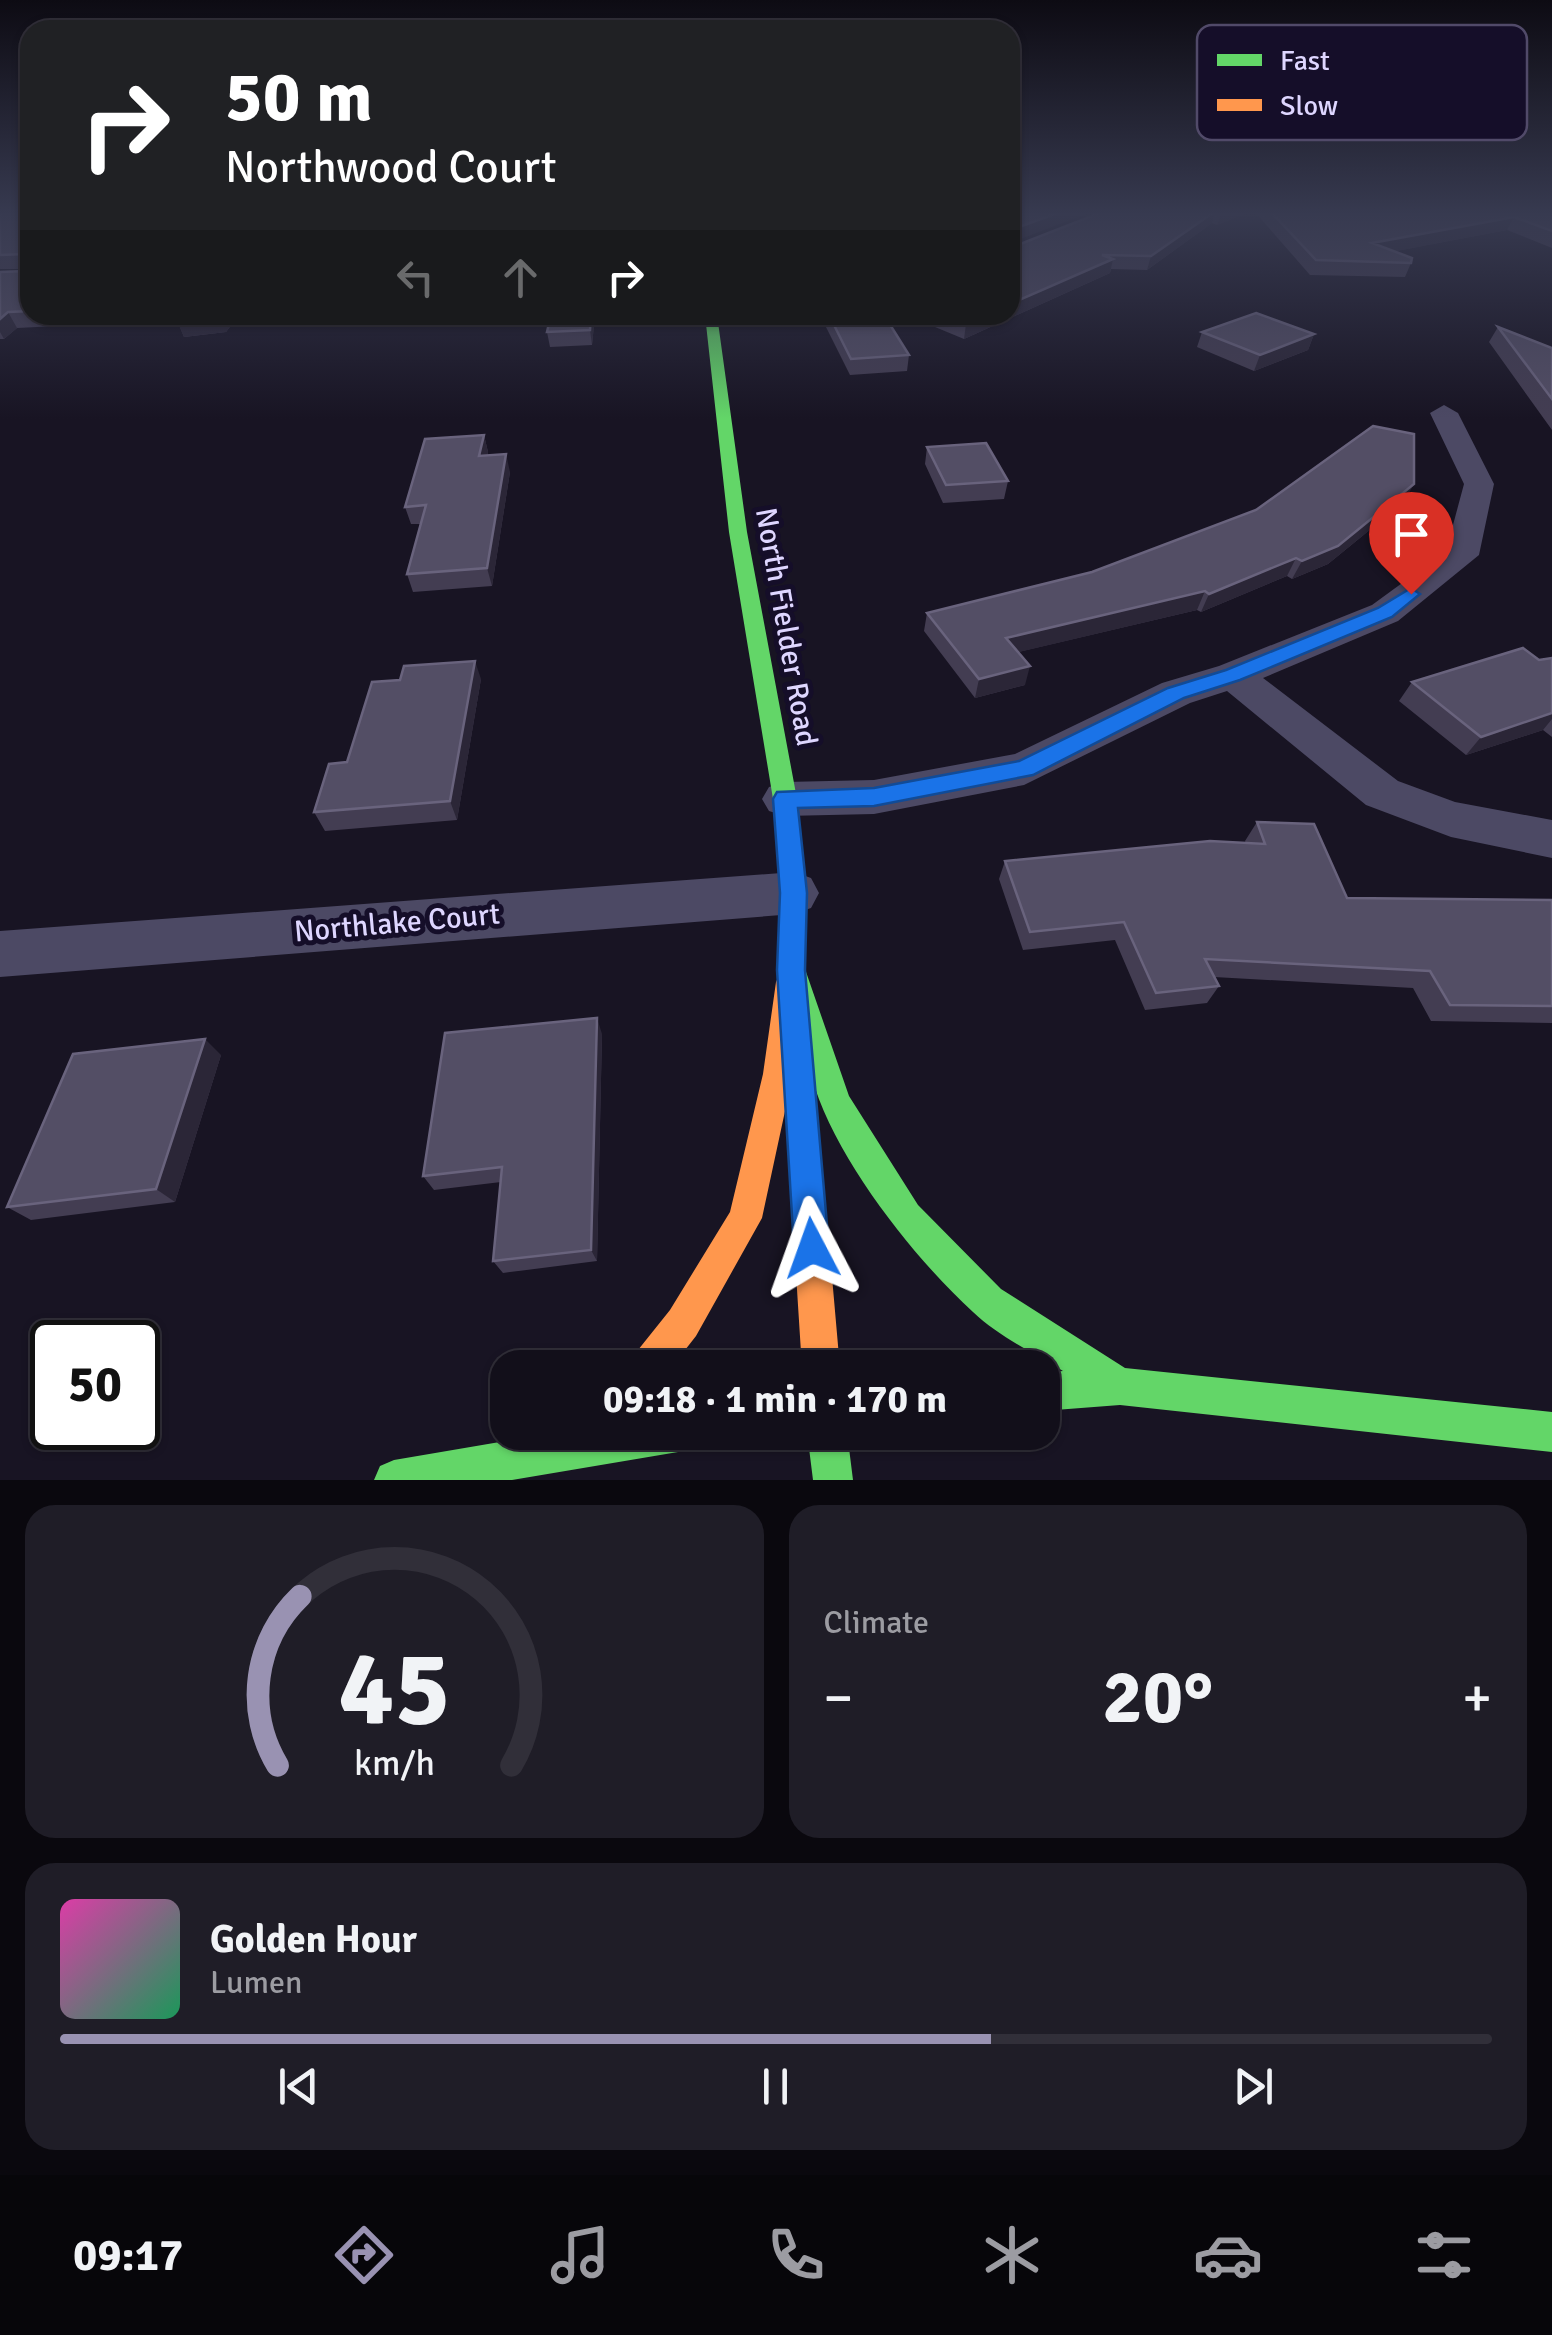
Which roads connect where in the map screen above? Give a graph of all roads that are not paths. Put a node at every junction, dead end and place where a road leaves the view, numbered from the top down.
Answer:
1 (713, 325) edge
2 (1444, 413) dead end
3 (1233, 675) junction
4 (785, 799) junction
5 (1552, 838) edge
6 (794, 893) junction
7 (0, 954) edge
8 (791, 970) junction
9 (662, 1350) edge
10 (819, 1350) edge
11 (1120, 1386) junction
12 (1060, 1391) edge
13 (1552, 1432) edge
14 (542, 1450) edge
15 (829, 1450) edge
16 (394, 1480) edge
17 (833, 1480) edge

1 - 4 main road, North Fielder Road
2 - 3 street
3 - 4 street
3 - 5 street
4 - 6 main road, North Fielder Road
6 - 7 street, Northlake Court
6 - 8 main road, North Fielder Road
8 - 9 main road
8 - 10 main road, North Fielder Road
8 - 11 main road
11 - 12 main road
11 - 13 main road
14 - 16 main road
15 - 17 main road

